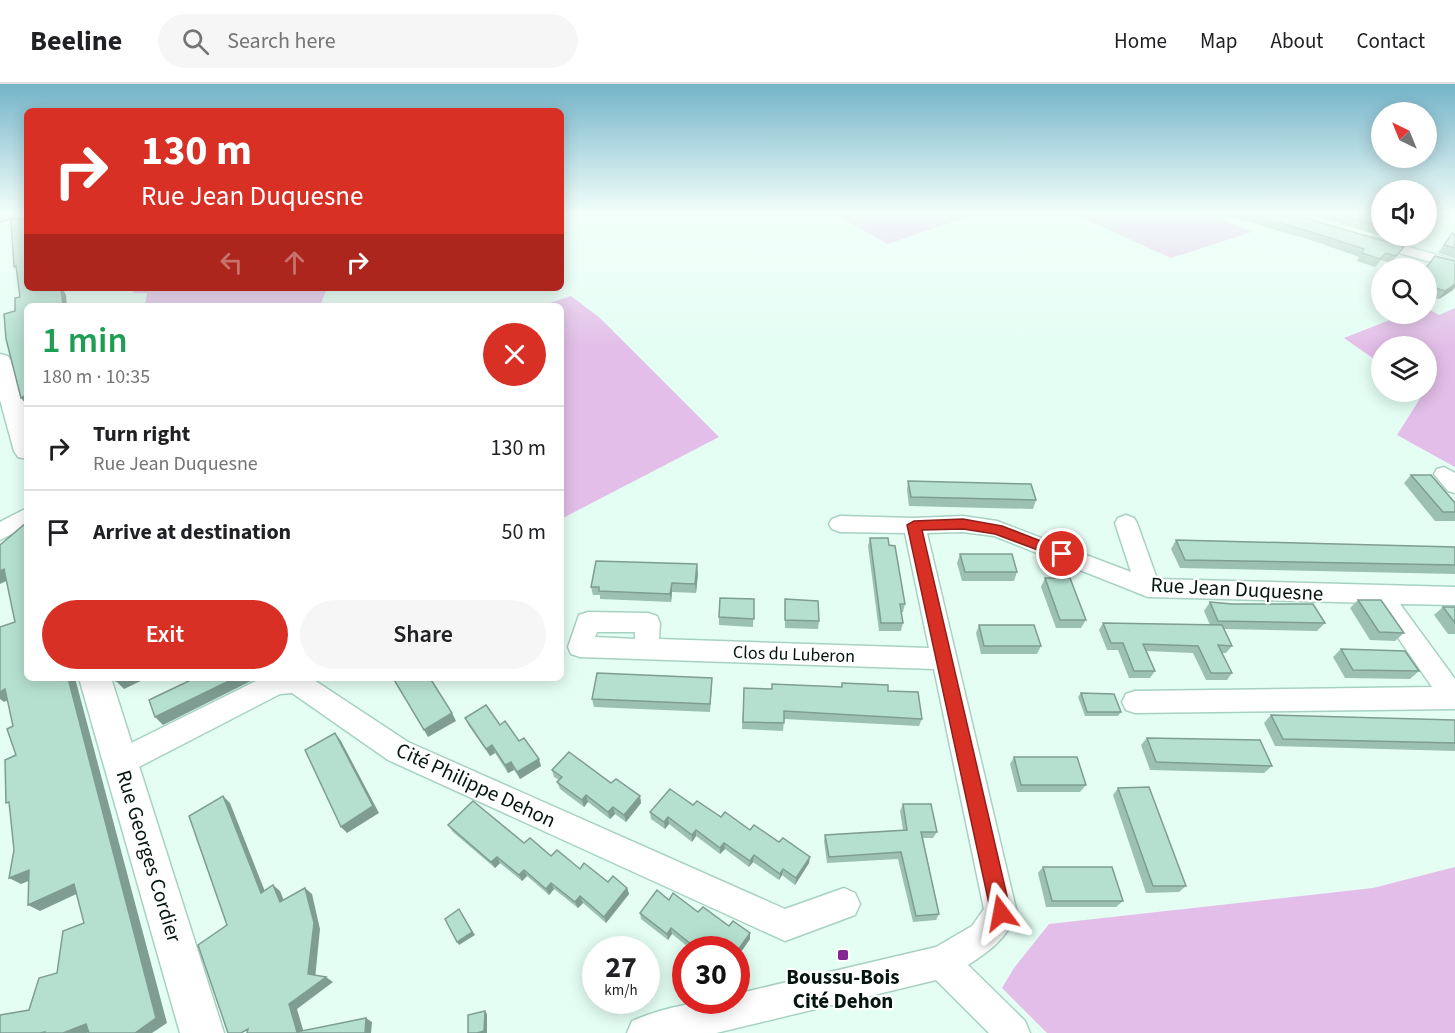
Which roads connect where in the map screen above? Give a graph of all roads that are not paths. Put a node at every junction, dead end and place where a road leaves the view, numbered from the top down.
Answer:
1 (1432, 258) edge
2 (1455, 265) edge
3 (0, 362) edge
4 (24, 441) edge
5 (24, 518) edge
6 (1126, 523) dead end
7 (840, 524) dead end
8 (914, 525) junction
9 (0, 532) edge
10 (1148, 588) junction
11 (1381, 595) junction
12 (1455, 596) edge
13 (646, 649) dead end
14 (942, 659) junction
15 (96, 681) edge
16 (1135, 702) dead end
17 (121, 762) junction
18 (844, 904) dead end
19 (942, 962) junction
20 (202, 1033) edge
21 (644, 1033) edge
22 (1013, 1033) edge

1 - 2 street
3 - 4 street
5 - 9 street
6 - 10 street
7 - 8 street, Rue Jean Duquesne
8 - 10 street, Rue Jean Duquesne
8 - 14 street
10 - 11 street, Rue Jean Duquesne
11 - 12 street, Rue Jean Duquesne
11 - 16 street
13 - 14 street, Clos du Luberon
14 - 19 street
15 - 17 street, Rue Georges Cordier
17 - 18 street, Cité Philippe Dehon
17 - 20 street, Rue Georges Cordier
19 - 21 street
19 - 22 street

